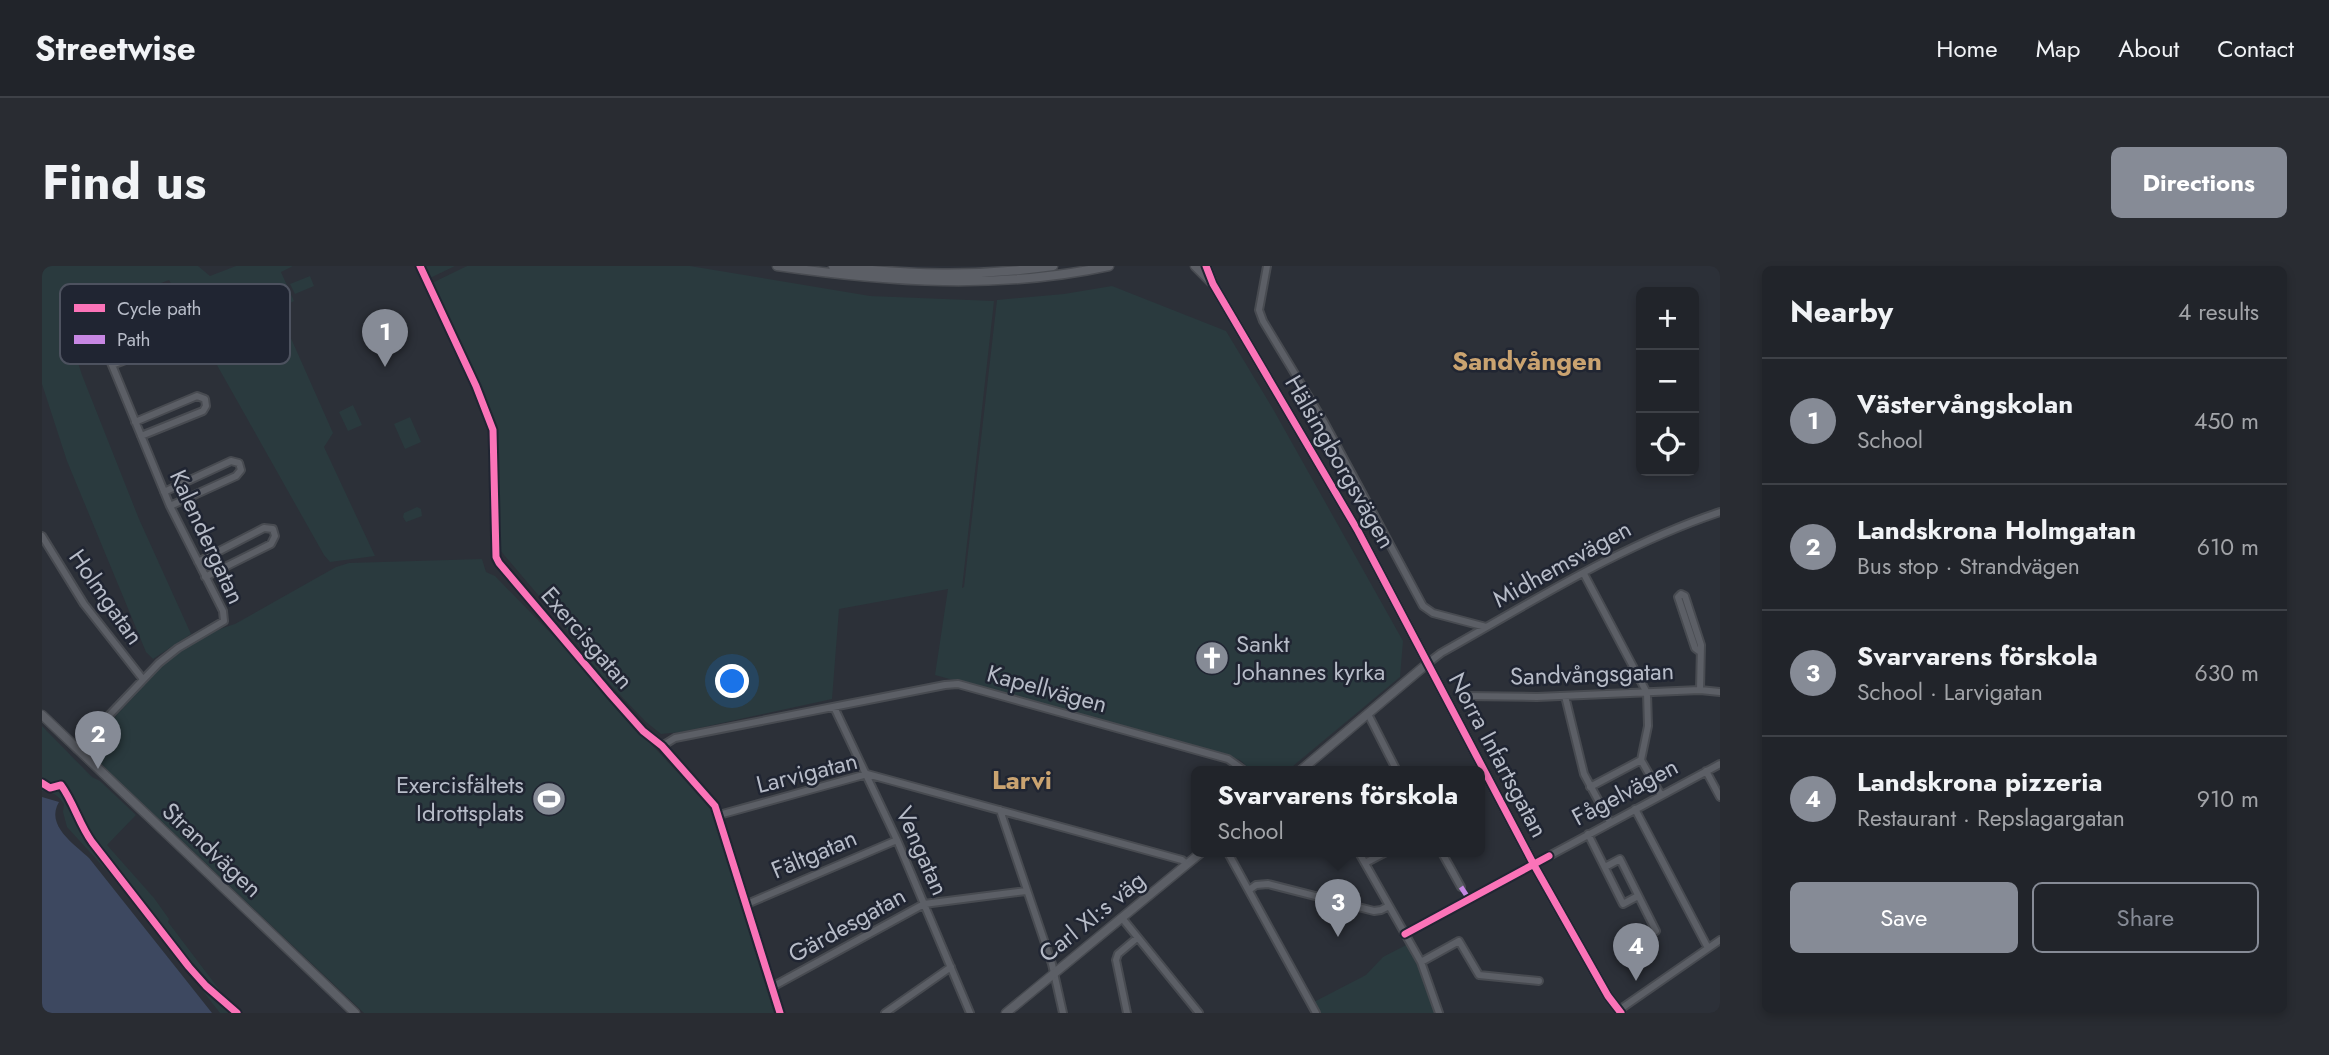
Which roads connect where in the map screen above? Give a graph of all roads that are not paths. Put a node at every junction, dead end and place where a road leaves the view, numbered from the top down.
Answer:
1 (420, 266) edge
2 (777, 266) edge
3 (833, 266) edge
4 (1053, 266) edge
5 (1109, 266) edge
6 (1195, 266) edge
7 (1206, 266) edge
8 (1267, 266) edge
9 (856, 270) edge
10 (1213, 284) junction
11 (112, 365) edge
12 (135, 422) junction
13 (141, 436) junction
14 (164, 492) junction
15 (170, 506) junction
16 (1720, 512) edge
17 (42, 536) edge
18 (198, 562) junction
19 (1584, 574) junction
20 (205, 577) junction
21 (1486, 627) junction
22 (1699, 651) junction
23 (1428, 663) junction
24 (142, 678) junction
25 (1700, 690) junction
26 (1720, 692) edge
27 (1647, 693) junction
28 (1464, 696) dead end
29 (1564, 696) junction
30 (834, 707) junction
31 (1368, 714) junction
32 (42, 715) edge
33 (662, 746) junction
34 (77, 749) junction
35 (1641, 760) junction
36 (1720, 764) edge
37 (1237, 766) edge
38 (1312, 766) edge
39 (1395, 766) edge
40 (1482, 766) edge
41 (1485, 771) edge
42 (1706, 771) junction
43 (867, 774) junction
44 (1590, 787) junction
45 (1661, 794) junction
46 (1720, 797) edge
47 (1635, 808) junction
48 (1000, 810) junction
49 (719, 815) junction
50 (1610, 822) junction
51 (1588, 834) junction
52 (897, 840) junction
53 (1549, 856) dead end
54 (1196, 857) edge
55 (1230, 857) edge
56 (1362, 857) edge
57 (1376, 857) edge
58 (1444, 857) edge
59 (1365, 863) junction
60 (1187, 864) junction
61 (1605, 867) junction
62 (1461, 887) dead end
63 (1249, 890) junction
64 (1026, 891) junction
65 (1638, 896) junction
66 (747, 904) junction
67 (924, 904) junction
68 (1389, 906) junction
69 (1122, 918) junction
70 (1656, 931) dead end
71 (1137, 938) junction
72 (1720, 940) edge
73 (1708, 948) junction
74 (1421, 962) junction
75 (951, 967) junction
76 (1054, 973) junction
77 (1539, 981) dead end
78 (772, 987) junction
79 (1620, 1012) edge
80 (355, 1013) edge
81 (780, 1013) edge
82 (885, 1013) edge
83 (970, 1013) edge
84 (1006, 1013) edge
85 (1063, 1013) edge
86 (1127, 1013) edge
87 (1199, 1013) edge
88 (1315, 1013) edge
89 (1439, 1013) edge

1 - 33 street, Exercisgatan
2 - 9 street
3 - 9 street
4 - 9 street
5 - 9 street
6 - 10 street, Hälsingborgsvägen
7 - 10 street, Hälsingborgsvägen
8 - 21 street, Hälsingborgsvägen
10 - 23 street, Hälsingborgsvägen
11 - 12 street, Kalendergatan
12 - 13 street, Kalendergatan
12 - 13 street
13 - 14 street, Kalendergatan
14 - 15 street, Kalendergatan
14 - 15 street
15 - 18 street, Kalendergatan
16 - 19 street, Midhemsvägen
17 - 24 street, Holmgatan
18 - 20 street, Kalendergatan
18 - 20 street
19 - 21 street, Midhemsvägen
19 - 27 street
20 - 24 street, Kalendergatan
21 - 23 street, Midhemsvägen
22 - 22 street
22 - 25 street
23 - 31 street
23 - 40 street, Norra Infartsgatan
24 - 34 street, Kalendergatan
25 - 26 street, Sandvångsgatan
25 - 27 street, Sandvångsgatan
27 - 29 street, Sandvångsgatan
27 - 35 street
28 - 29 street, Sandvångsgatan
29 - 44 street
30 - 33 street, Kapellvägen
30 - 37 street, Kapellvägen
30 - 43 street, Vengatan
31 - 38 street
31 - 39 street
32 - 34 street, Strandvägen
33 - 49 street, Exercisgatan
34 - 80 street, Strandvägen
35 - 44 street
35 - 45 street
36 - 42 street, Fågelvägen
41 - 79 street, Norra Infartsgatan
42 - 45 street, Fågelvägen
42 - 46 street
43 - 48 street, Larvigatan
43 - 49 street, Larvigatan
43 - 52 street, Vengatan
44 - 50 street
45 - 47 street, Fågelvägen
47 - 50 street, Fågelvägen
47 - 73 street
48 - 60 street, Larvigatan
48 - 64 street
49 - 66 street, Exercisgatan
50 - 51 street, Fågelvägen
51 - 53 street, Fågelvägen
51 - 61 street
52 - 66 street, Fältgatan
52 - 67 street, Vengatan
54 - 60 street, Carl XI:s väg
55 - 63 street
56 - 59 street
57 - 59 street
58 - 62 street
59 - 68 street
60 - 69 street, Carl XI:s väg
61 - 65 street
61 - 65 street
63 - 68 street
63 - 88 street
64 - 67 street, Gärdesgatan
64 - 76 street
65 - 70 street
66 - 78 street, Exercisgatan
67 - 75 street, Vengatan
67 - 78 street, Gärdesgatan
68 - 74 street
69 - 71 street
69 - 76 street, Carl XI:s väg
71 - 86 street
71 - 87 street
72 - 73 street
73 - 79 street
74 - 77 street
74 - 89 street
75 - 82 street
75 - 83 street, Vengatan
76 - 84 street, Carl XI:s väg
76 - 85 street
78 - 81 street, Exercisgatan

